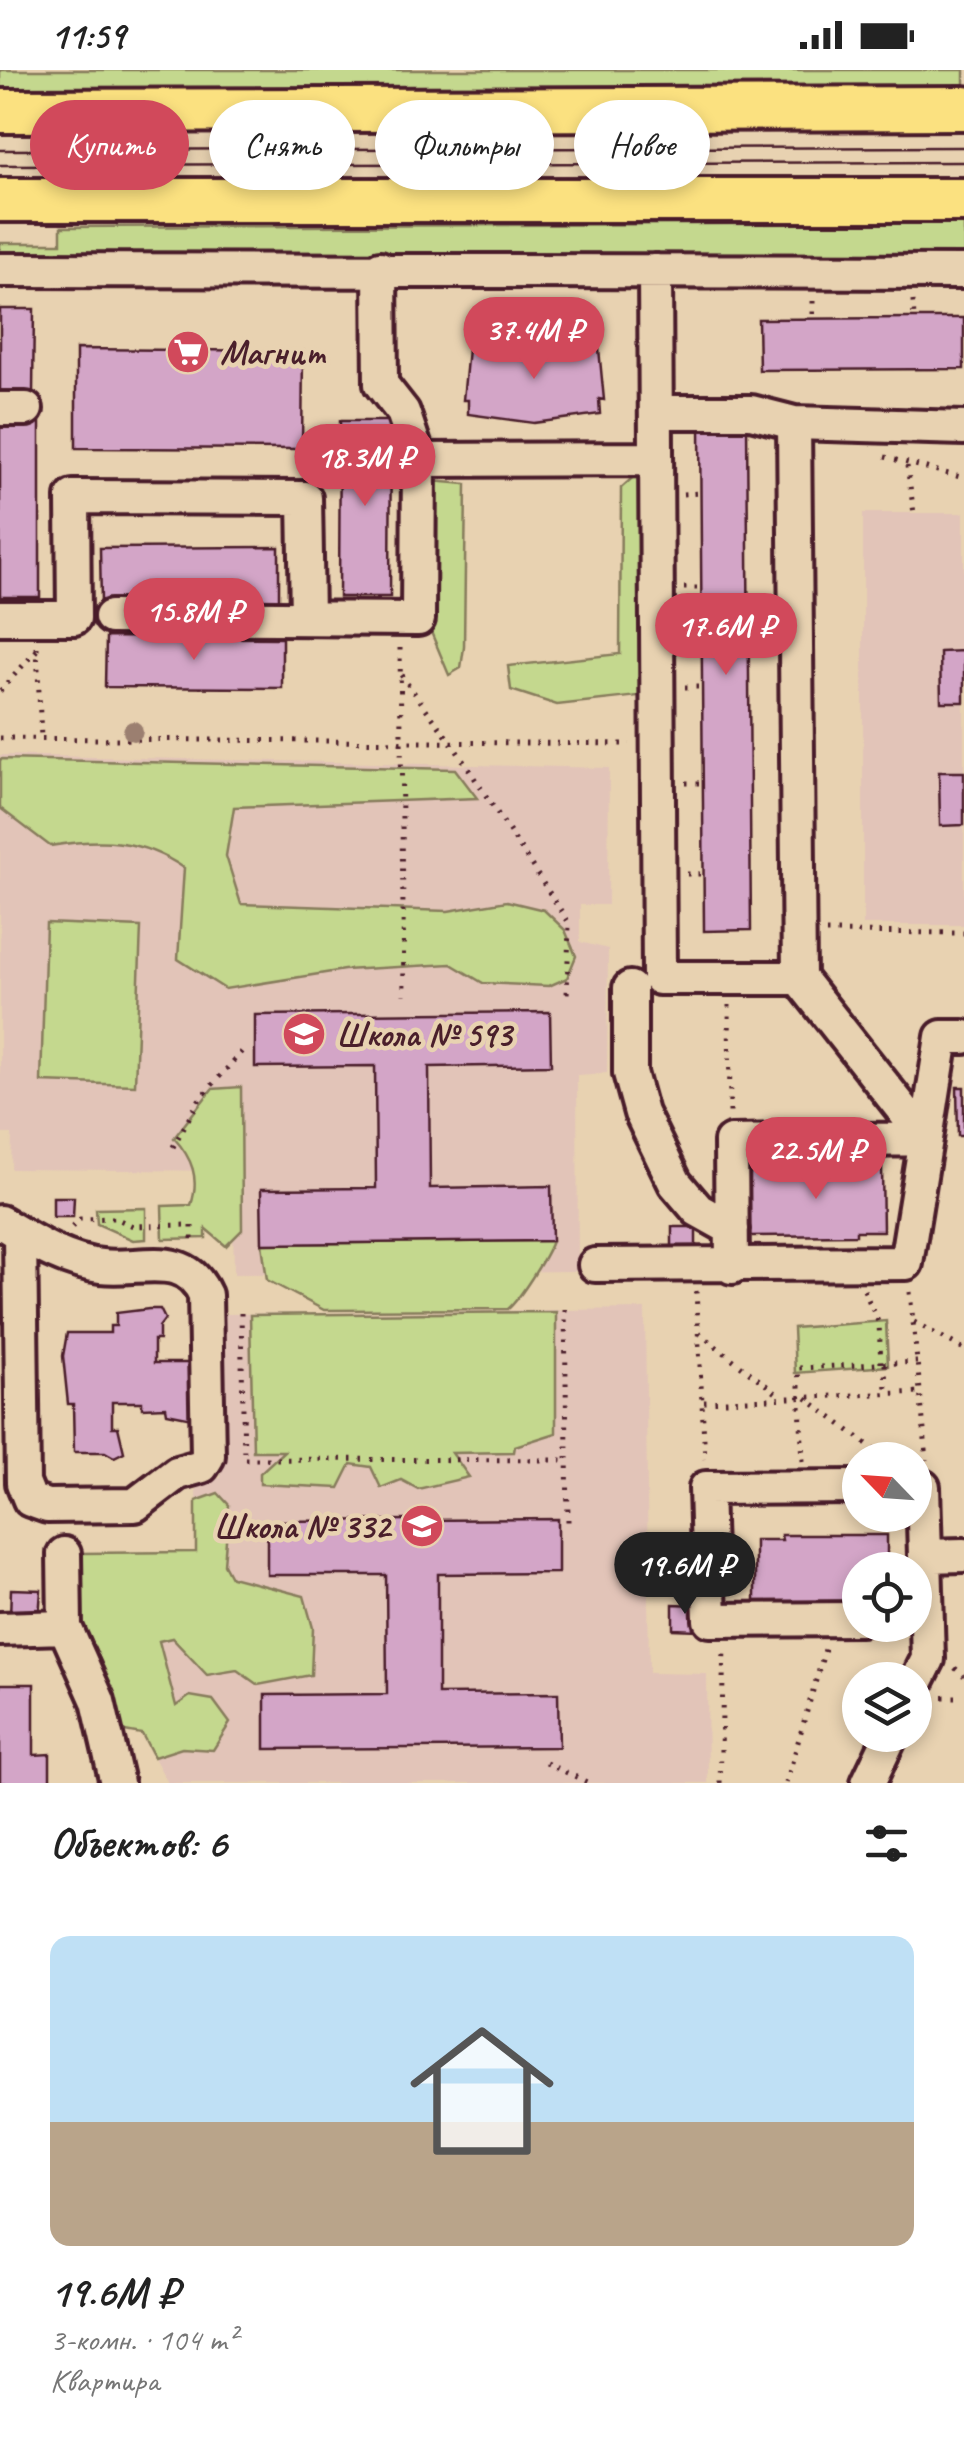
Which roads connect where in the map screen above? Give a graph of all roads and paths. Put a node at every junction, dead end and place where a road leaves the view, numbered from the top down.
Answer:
1 (964, 108) edge
2 (0, 111) edge
3 (0, 200) edge
4 (964, 200) edge
5 (380, 268) junction
6 (0, 270) edge
7 (655, 272) junction
8 (964, 272) edge
9 (813, 296) dead end
10 (913, 296) dead end
11 (813, 318) dead end
12 (914, 318) dead end
13 (656, 412) junction
14 (794, 423) junction
15 (901, 428) junction
16 (964, 428) edge
17 (656, 459) junction
18 (419, 460) junction
19 (914, 513) dead end
20 (111, 617) dead end
21 (307, 617) junction
22 (0, 618) edge
23 (398, 618) junction
24 (37, 634) junction
25 (400, 674) junction
26 (0, 691) edge
27 (0, 738) edge
28 (41, 739) junction
29 (658, 743) junction
30 (401, 745) junction
31 (453, 745) junction
32 (798, 932) junction
33 (964, 933) edge
34 (729, 976) junction
35 (799, 978) junction
36 (630, 988) dead end
37 (404, 995) dead end
38 (567, 996) dead end
39 (964, 1037) edge
40 (244, 1049) dead end
41 (926, 1139) junction
42 (730, 1142) junction
43 (173, 1146) dead end
44 (80, 1219) dead end
45 (10, 1228) edge
46 (732, 1229) junction
47 (906, 1263) junction
48 (853, 1264) junction
49 (595, 1265) dead end
50 (732, 1267) junction
51 (694, 1268) junction
52 (188, 1271) junction
53 (565, 1310) dead end
54 (242, 1313) dead end
55 (913, 1322) junction
56 (699, 1333) junction
57 (964, 1349) edge
58 (917, 1362) junction
59 (883, 1364) junction
60 (920, 1392) junction
61 (886, 1394) junction
62 (783, 1398) junction
63 (802, 1398) junction
64 (702, 1402) junction
65 (863, 1442) edge
66 (925, 1442) edge
67 (566, 1460) junction
68 (706, 1488) junction
69 (804, 1488) junction
70 (842, 1488) edge
71 (568, 1522) dead end
72 (64, 1554) dead end
73 (964, 1555) edge
74 (932, 1556) edge
75 (842, 1619) edge
76 (725, 1620) junction
77 (65, 1627) junction
78 (0, 1629) edge
79 (842, 1632) edge
80 (883, 1752) edge
81 (546, 1762) dead end
82 (117, 1783) edge
83 (589, 1783) edge
84 (720, 1783) edge
85 (786, 1783) edge
86 (868, 1783) edge

1 - 2 main road
3 - 4 main road
5 - 6 street
5 - 7 street
5 - 18 street
7 - 8 street
7 - 13 street
9 - 11 path
10 - 12 path
13 - 14 street
13 - 17 street
14 - 15 street
14 - 32 street
15 - 16 street
15 - 19 path
17 - 18 street
17 - 29 street
18 - 23 street
20 - 21 street
21 - 23 street
21 - 24 street
22 - 24 street
23 - 25 path
24 - 26 path
24 - 28 path
25 - 30 path
25 - 31 path
27 - 28 path
28 - 30 path
29 - 31 path
29 - 34 street
30 - 31 path
30 - 37 path
31 - 38 path
32 - 33 path
32 - 35 street
34 - 35 street
34 - 42 path
35 - 41 street
36 - 46 street
39 - 41 street
40 - 43 path
41 - 42 street
41 - 47 street
42 - 46 street
44 - 52 path
45 - 52 street
45 - 52 street
46 - 50 street
47 - 48 street
47 - 55 path
48 - 50 street
48 - 59 path
49 - 51 street
50 - 51 street
51 - 56 path
53 - 67 path
54 - 67 path
55 - 57 path
55 - 58 path
56 - 62 path
56 - 64 path
58 - 59 path
58 - 60 path
59 - 61 path
59 - 63 path
60 - 61 path
60 - 66 path
61 - 63 path
62 - 63 path
62 - 64 path
63 - 65 path
63 - 69 path
64 - 68 path
67 - 71 path
68 - 69 street
68 - 76 street
69 - 70 street
72 - 77 street
73 - 74 street
75 - 76 street
76 - 84 path
77 - 78 street
77 - 82 street
79 - 85 path
80 - 86 street
81 - 83 path

